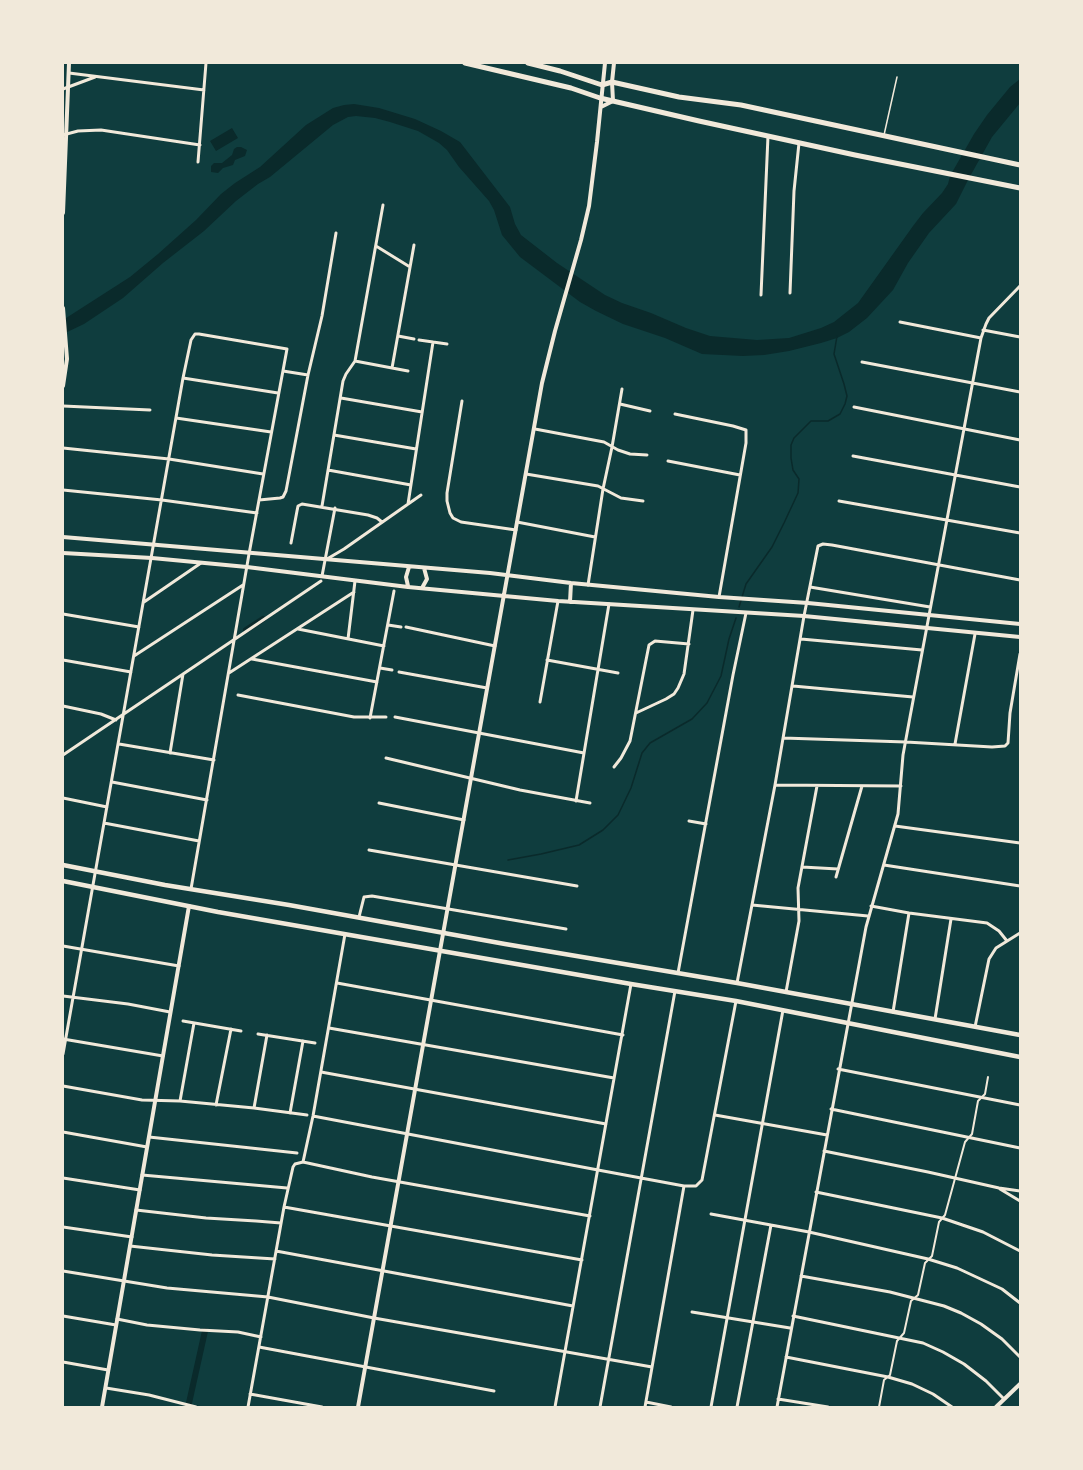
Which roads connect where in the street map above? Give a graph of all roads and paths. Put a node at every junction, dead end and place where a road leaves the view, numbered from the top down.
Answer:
1 (206, 63) edge
2 (465, 63) edge
3 (528, 63) edge
4 (605, 63) edge
5 (614, 63) edge
6 (67, 65) edge
7 (68, 72) junction
8 (96, 76) junction
9 (897, 77) dead end
10 (612, 82) junction
11 (602, 85) junction
12 (65, 88) edge
13 (204, 90) junction
14 (600, 99) junction
15 (613, 101) junction
16 (601, 107) junction
17 (64, 135) edge
18 (768, 136) junction
19 (884, 136) junction
20 (799, 143) junction
21 (200, 145) junction
22 (198, 162) dead end
23 (1020, 165) edge
24 (64, 183) edge
25 (1018, 187) edge
26 (383, 205) dead end
27 (63, 213) edge
28 (336, 233) dead end
29 (414, 245) dead end
30 (376, 246) junction
31 (410, 267) junction
32 (1020, 286) edge
33 (790, 293) dead end
34 (761, 295) dead end
35 (63, 308) edge
36 (900, 322) dead end
37 (983, 330) junction
38 (397, 336) junction
39 (1020, 337) edge
40 (981, 338) junction
41 (414, 339) dead end
42 (419, 340) dead end
43 (433, 342) junction
44 (447, 344) dead end
45 (355, 361) junction
46 (862, 362) dead end
47 (392, 368) junction
48 (283, 371) junction
49 (408, 371) dead end
50 (308, 375) junction
51 (183, 378) junction
52 (972, 384) junction
53 (63, 386) edge
54 (622, 389) dead end
55 (1020, 392) edge
56 (278, 393) junction
57 (341, 398) junction
58 (462, 401) dead end
59 (620, 404) junction
60 (63, 406) edge
61 (854, 407) dead end
62 (150, 410) dead end
63 (650, 411) dead end
64 (423, 412) junction
65 (675, 414) dead end
66 (176, 418) junction
67 (535, 429) junction
68 (963, 429) junction
69 (271, 432) junction
70 (334, 435) junction
71 (1020, 440) edge
72 (612, 447) junction
73 (63, 448) edge
74 (416, 449) junction
75 (647, 455) dead end
76 (853, 456) dead end
77 (169, 459) junction
78 (668, 460) dead end
79 (328, 470) junction
80 (263, 474) junction
81 (526, 474) junction
82 (740, 475) junction
83 (955, 475) junction
84 (411, 485) junction
85 (1020, 487) edge
86 (603, 489) junction
87 (63, 490) edge
88 (421, 495) dead end
89 (162, 500) junction
90 (259, 500) junction
91 (643, 501) dead end
92 (839, 501) dead end
93 (408, 504) junction
94 (322, 506) junction
95 (335, 508) junction
96 (257, 513) junction
97 (946, 520) junction
98 (382, 522) junction
99 (517, 522) junction
100 (516, 530) junction
101 (1020, 533) edge
102 (63, 537) edge
103 (596, 537) junction
104 (291, 543) dead end
105 (154, 545) junction
106 (63, 553) edge
107 (249, 554) junction
108 (152, 558) junction
109 (326, 559) junction
110 (201, 563) junction
111 (938, 565) junction
112 (247, 567) junction
113 (410, 567) junction
114 (424, 568) junction
115 (508, 576) junction
116 (322, 578) junction
117 (356, 579) junction
118 (1020, 580) edge
119 (571, 583) junction
120 (244, 584) junction
121 (588, 585) junction
122 (408, 587) junction
123 (810, 587) junction
124 (422, 588) junction
125 (394, 591) dead end
126 (354, 592) junction
127 (504, 595) junction
128 (719, 597) junction
129 (558, 601) junction
130 (570, 602) junction
131 (144, 603) junction
132 (808, 603) junction
133 (609, 604) junction
134 (930, 607) junction
135 (693, 610) junction
136 (746, 613) junction
137 (63, 614) edge
138 (928, 615) junction
139 (804, 616) junction
140 (1020, 624) edge
141 (388, 625) junction
142 (139, 627) junction
143 (401, 627) dead end
144 (406, 627) dead end
145 (926, 628) junction
146 (298, 629) junction
147 (975, 634) junction
148 (1020, 637) edge
149 (235, 638) junction
150 (348, 639) junction
151 (801, 639) junction
152 (689, 644) junction
153 (384, 646) junction
154 (495, 646) junction
155 (922, 650) junction
156 (1020, 654) edge
157 (134, 656) junction
158 (252, 659) junction
159 (63, 660) edge
160 (547, 660) junction
161 (380, 668) junction
162 (597, 669) junction
163 (392, 670) dead end
164 (131, 672) junction
165 (399, 672) dead end
166 (229, 673) junction
167 (618, 673) dead end
168 (183, 674) junction
169 (377, 682) junction
170 (793, 686) junction
171 (487, 688) junction
172 (238, 695) dead end
173 (913, 697) junction
174 (540, 702) dead end
175 (63, 706) edge
176 (636, 713) junction
177 (124, 715) junction
178 (386, 717) dead end
179 (395, 717) dead end
180 (370, 718) junction
181 (116, 720) junction
182 (479, 734) junction
183 (783, 738) junction
184 (906, 742) junction
185 (119, 744) junction
186 (955, 744) junction
187 (170, 753) junction
188 (584, 753) junction
189 (63, 755) edge
190 (386, 759) dead end
191 (214, 760) junction
192 (614, 767) dead end
193 (471, 778) junction
194 (112, 782) junction
195 (775, 784) junction
196 (817, 786) junction
197 (862, 786) junction
198 (901, 786) junction
199 (63, 798) edge
200 (207, 800) junction
201 (576, 801) junction
202 (379, 803) dead end
203 (591, 803) dead end
204 (107, 807) junction
205 (464, 820) junction
206 (689, 821) dead end
207 (104, 823) junction
208 (706, 824) junction
209 (895, 826) junction
210 (199, 841) junction
211 (1020, 843) edge
212 (369, 850) dead end
213 (63, 865) edge
214 (884, 865) junction
215 (455, 866) junction
216 (802, 867) junction
217 (838, 869) junction
218 (95, 871) junction
219 (836, 877) dead end
220 (63, 881) edge
221 (578, 886) dead end
222 (1020, 886) edge
223 (92, 887) junction
224 (191, 889) junction
225 (752, 904) junction
226 (189, 906) junction
227 (871, 906) junction
228 (447, 909) junction
229 (798, 909) junction
230 (909, 913) junction
231 (868, 916) junction
232 (359, 917) junction
233 (951, 919) junction
234 (566, 929) dead end
235 (443, 933) junction
236 (1020, 933) edge
237 (345, 934) junction
238 (1006, 941) junction
239 (63, 946) edge
240 (82, 949) junction
241 (440, 951) junction
242 (178, 966) junction
243 (678, 973) junction
244 (337, 983) junction
245 (737, 983) junction
246 (631, 984) junction
247 (675, 991) junction
248 (786, 992) junction
249 (63, 996) edge
250 (73, 998) junction
251 (432, 1000) junction
252 (736, 1001) junction
253 (851, 1004) junction
254 (783, 1010) junction
255 (170, 1012) junction
256 (893, 1012) junction
257 (935, 1019) junction
258 (183, 1021) dead end
259 (194, 1023) junction
260 (847, 1024) junction
261 (975, 1026) junction
262 (329, 1028) junction
263 (231, 1029) junction
264 (241, 1031) dead end
265 (258, 1034) dead end
266 (267, 1035) junction
267 (623, 1035) junction
268 (1020, 1035) edge
269 (64, 1039) edge
270 (303, 1041) junction
271 (315, 1043) dead end
272 (423, 1046) junction
273 (63, 1054) edge
274 (163, 1056) junction
275 (1020, 1057) edge
276 (838, 1069) junction
277 (321, 1072) junction
278 (988, 1077) dead end
279 (615, 1078) junction
280 (63, 1086) edge
281 (415, 1088) junction
282 (981, 1098) junction
283 (155, 1101) junction
284 (180, 1101) junction
285 (216, 1105) junction
286 (1020, 1105) edge
287 (254, 1108) junction
288 (831, 1110) junction
289 (290, 1113) junction
290 (715, 1115) junction
291 (307, 1116) dead end
292 (313, 1116) junction
293 (606, 1124) junction
294 (762, 1124) junction
295 (63, 1132) edge
296 (406, 1135) junction
297 (827, 1135) junction
298 (149, 1137) junction
299 (968, 1137) junction
300 (147, 1147) junction
301 (1020, 1148) edge
302 (824, 1151) junction
303 (297, 1153) dead end
304 (303, 1162) junction
305 (598, 1170) junction
306 (142, 1175) junction
307 (63, 1178) edge
308 (642, 1178) junction
309 (956, 1178) junction
310 (398, 1181) junction
311 (684, 1186) junction
312 (287, 1188) junction
313 (999, 1188) junction
314 (140, 1190) junction
315 (1020, 1191) edge
316 (816, 1192) junction
317 (1020, 1201) edge
318 (284, 1207) junction
319 (136, 1210) junction
320 (711, 1214) dead end
321 (590, 1216) junction
322 (942, 1218) junction
323 (744, 1220) junction
324 (281, 1223) junction
325 (771, 1225) junction
326 (390, 1226) junction
327 (63, 1227) edge
328 (809, 1232) junction
329 (132, 1237) junction
330 (130, 1246) junction
331 (276, 1251) junction
332 (1020, 1251) edge
333 (928, 1258) junction
334 (275, 1259) junction
335 (582, 1260) junction
336 (382, 1270) junction
337 (63, 1271) edge
338 (801, 1276) junction
339 (123, 1281) junction
340 (268, 1297) junction
341 (915, 1298) junction
342 (1020, 1303) edge
343 (573, 1306) junction
344 (692, 1312) dead end
345 (63, 1316) edge
346 (793, 1316) junction
347 (374, 1318) junction
348 (727, 1318) junction
349 (117, 1319) junction
350 (753, 1322) junction
351 (116, 1325) junction
352 (790, 1328) junction
353 (261, 1336) junction
354 (901, 1337) junction
355 (259, 1347) junction
356 (565, 1352) junction
357 (786, 1357) junction
358 (1020, 1358) edge
359 (609, 1360) junction
360 (63, 1362) edge
361 (365, 1367) junction
362 (652, 1368) junction
363 (109, 1370) junction
364 (888, 1377) junction
365 (1020, 1384) edge
366 (106, 1388) junction
367 (494, 1391) dead end
368 (250, 1394) junction
369 (778, 1399) junction
370 (1004, 1399) junction
371 (646, 1402) junction
372 (102, 1407) edge
373 (195, 1407) edge
374 (248, 1407) edge
375 (322, 1407) edge
376 (358, 1407) edge
377 (555, 1407) edge
378 (600, 1407) edge
379 (645, 1407) edge
380 (671, 1407) edge
381 (711, 1407) edge
382 (737, 1407) edge
383 (777, 1407) edge
384 (828, 1407) edge
385 (879, 1407) edge
386 (952, 1407) edge
387 (996, 1407) edge

1 - 13 street
2 - 14 main road
3 - 11 main road
4 - 11 street
5 - 10 street
6 - 7 street
7 - 8 street
7 - 12 street
8 - 12 street
8 - 13 street
9 - 19 lane
10 - 11 main road
10 - 15 street
10 - 19 main road
11 - 14 street
12 - 17 street
13 - 21 street
14 - 15 main road
14 - 16 street
15 - 16 street
15 - 18 main road
16 - 67 street
17 - 21 street
17 - 24 street
18 - 20 main road
18 - 34 street
19 - 23 main road
20 - 25 main road
20 - 33 street
21 - 22 street
24 - 27 street
26 - 30 street
28 - 50 street
29 - 31 street
30 - 31 street
30 - 45 street
31 - 38 street
32 - 37 street
35 - 53 street
36 - 40 street
37 - 39 street
37 - 40 street
38 - 41 street
38 - 47 street
40 - 52 street
42 - 43 street
43 - 44 street
43 - 64 street
45 - 47 street
45 - 57 street
46 - 52 street
47 - 49 street
48 - 50 street
48 - 51 street
48 - 56 street
50 - 90 street
51 - 56 street
51 - 66 street
52 - 55 street
52 - 68 street
54 - 59 street
56 - 69 street
57 - 64 street
57 - 70 street
58 - 100 street
59 - 63 street
59 - 72 street
60 - 62 street
61 - 68 street
64 - 74 street
65 - 82 street
66 - 69 street
66 - 77 street
67 - 72 street
67 - 81 street
68 - 71 street
68 - 83 street
69 - 80 street
70 - 74 street
70 - 79 street
72 - 75 street
72 - 86 street
73 - 77 street
74 - 84 street
76 - 83 street
77 - 80 street
77 - 89 street
78 - 82 street
79 - 84 street
79 - 94 street
80 - 90 street
81 - 86 street
81 - 99 street
82 - 128 street
83 - 85 street
83 - 97 street
84 - 93 street
86 - 91 street
86 - 103 street
87 - 89 street
88 - 93 street
89 - 96 street
89 - 105 street
90 - 96 street
92 - 97 street
93 - 98 street
94 - 95 street
94 - 104 street
95 - 98 street
95 - 109 street
96 - 107 street
97 - 101 street
97 - 111 street
98 - 109 street
99 - 100 street
99 - 103 street
100 - 115 street
102 - 105 street
103 - 121 street
105 - 107 street
105 - 108 street
106 - 108 street
107 - 109 street
107 - 112 street
108 - 110 street
108 - 131 street
109 - 113 street
109 - 116 street
110 - 112 street
110 - 131 street
111 - 118 street
111 - 123 street
111 - 134 street
112 - 116 street
112 - 120 street
113 - 114 street
113 - 122 street
114 - 115 street
114 - 124 street
115 - 119 street
115 - 127 street
116 - 117 street
116 - 149 street
117 - 122 street
117 - 126 street
119 - 121 street
119 - 130 street
120 - 149 street
120 - 157 street
121 - 128 street
122 - 124 street
123 - 132 street
123 - 134 street
124 - 127 street
125 - 141 street
126 - 146 street
126 - 150 street
127 - 129 street
127 - 154 street
128 - 132 street
129 - 130 street
129 - 160 street
130 - 133 street
131 - 142 street
132 - 138 street
132 - 139 street
133 - 135 street
133 - 162 street
134 - 138 street
135 - 136 street
135 - 152 street
136 - 139 street
136 - 208 street
137 - 142 street
138 - 140 street
138 - 145 street
139 - 145 street
139 - 151 street
141 - 143 street
141 - 153 street
142 - 157 street
144 - 154 street
145 - 147 street
145 - 155 street
146 - 150 street
146 - 158 street
147 - 148 street
147 - 186 street
149 - 166 street
149 - 168 street
150 - 153 street
151 - 155 street
151 - 170 street
152 - 176 street
152 - 176 street
153 - 161 street
154 - 171 street
155 - 173 street
156 - 186 street
157 - 164 street
158 - 166 street
158 - 169 street
159 - 164 street
160 - 162 street
160 - 174 street
161 - 163 street
161 - 169 street
162 - 167 street
162 - 188 street
164 - 177 street
165 - 171 street
166 - 191 street
168 - 177 street
168 - 187 street
169 - 180 street
170 - 173 street
170 - 183 street
171 - 182 street
172 - 180 street
173 - 184 street
175 - 181 street
176 - 192 street
177 - 181 street
177 - 185 street
178 - 180 street
179 - 182 street
181 - 189 street
182 - 188 street
182 - 193 street
183 - 184 street
183 - 195 street
184 - 186 street
184 - 198 street
185 - 187 street
185 - 194 street
187 - 191 street
188 - 201 street
190 - 193 street
191 - 200 street
193 - 201 street
193 - 205 street
194 - 200 street
194 - 204 street
195 - 196 street
195 - 225 street
196 - 197 street
196 - 216 street
197 - 198 street
197 - 217 street
198 - 209 street
199 - 204 street
200 - 210 street
201 - 203 street
202 - 205 street
204 - 207 street
205 - 215 street
206 - 208 street
207 - 210 street
207 - 218 street
208 - 243 street
209 - 211 street
209 - 214 street
210 - 224 street
212 - 215 street
213 - 218 main road
214 - 222 street
214 - 227 street
215 - 221 street
215 - 228 street
216 - 217 street
216 - 229 street
217 - 219 street
218 - 223 street
218 - 224 main road
220 - 223 main road
223 - 226 main road
223 - 240 street
224 - 232 main road
225 - 229 street
225 - 245 street
226 - 237 main road
226 - 242 street
227 - 230 street
227 - 231 street
228 - 232 street
228 - 234 street
228 - 235 street
229 - 231 street
229 - 248 street
230 - 233 street
230 - 256 street
231 - 253 street
232 - 235 main road
233 - 238 street
233 - 257 street
235 - 241 street
235 - 243 main road
236 - 238 street
237 - 241 main road
237 - 244 street
238 - 261 street
239 - 240 street
240 - 242 street
240 - 250 street
241 - 246 main road
241 - 251 street
242 - 255 street
243 - 245 main road
244 - 251 street
244 - 262 street
245 - 248 main road
246 - 247 main road
246 - 267 street
247 - 252 main road
247 - 308 street
248 - 253 main road
249 - 250 street
250 - 255 street
250 - 269 street
251 - 267 street
251 - 272 street
252 - 254 main road
252 - 290 street
253 - 256 main road
253 - 260 street
254 - 260 main road
254 - 294 street
255 - 274 street
256 - 257 main road
257 - 261 main road
258 - 259 street
259 - 263 street
259 - 284 street
260 - 275 main road
260 - 276 street
261 - 268 main road
262 - 272 street
262 - 277 street
263 - 264 street
263 - 285 street
265 - 266 street
266 - 270 street
266 - 287 street
267 - 279 street
269 - 273 street
269 - 274 street
270 - 271 street
270 - 289 street
272 - 279 street
272 - 281 street
274 - 283 street
276 - 282 street
276 - 288 street
277 - 281 street
277 - 292 street
278 - 282 street
279 - 293 street
280 - 283 street
281 - 293 street
281 - 296 street
282 - 286 street
282 - 299 street
283 - 284 street
283 - 298 street
284 - 285 street
285 - 287 street
287 - 289 street
288 - 297 street
288 - 299 street
289 - 291 street
290 - 294 street
290 - 311 street
292 - 296 street
292 - 304 street
293 - 305 street
294 - 297 street
294 - 323 street
295 - 300 street
296 - 305 street
296 - 310 street
297 - 302 street
298 - 300 street
298 - 303 street
299 - 301 street
299 - 309 street
300 - 306 street
302 - 309 street
302 - 316 street
304 - 310 street
304 - 312 street
305 - 308 street
305 - 321 street
306 - 312 street
306 - 314 street
307 - 314 street
308 - 311 street
308 - 359 street
309 - 313 street
309 - 322 street
310 - 321 street
310 - 326 street
311 - 362 street
312 - 318 street
313 - 315 street
313 - 317 street
314 - 319 street
316 - 322 street
316 - 328 street
318 - 324 street
318 - 326 street
319 - 324 street
319 - 329 street
320 - 323 street
321 - 335 street
322 - 332 street
322 - 333 street
323 - 325 street
323 - 348 street
324 - 331 street
325 - 328 street
325 - 350 street
326 - 335 street
326 - 336 street
327 - 329 street
328 - 333 street
328 - 338 street
329 - 330 street
330 - 334 street
330 - 339 street
331 - 334 street
331 - 336 street
333 - 341 street
333 - 342 street
334 - 340 street
335 - 343 street
336 - 343 street
336 - 347 street
337 - 339 street
338 - 341 street
338 - 346 street
339 - 340 street
339 - 349 street
340 - 347 street
340 - 353 street
341 - 354 street
341 - 358 street
343 - 356 street
344 - 348 street
345 - 351 street
346 - 352 street
346 - 354 street
347 - 356 street
347 - 361 street
348 - 350 street
348 - 381 street
349 - 351 street
349 - 353 street
350 - 352 street
350 - 382 street
351 - 363 street
352 - 357 street
353 - 355 street
354 - 364 street
354 - 370 street
355 - 361 street
355 - 368 street
356 - 359 street
356 - 377 street
357 - 364 street
357 - 369 street
359 - 362 street
359 - 378 street
360 - 363 street
361 - 367 street
361 - 376 street
362 - 371 street
363 - 366 street
364 - 385 street
364 - 386 street
365 - 370 street
366 - 372 street
366 - 373 street
368 - 374 street
368 - 375 street
369 - 383 street
369 - 384 street
370 - 387 street
371 - 379 street
371 - 380 street

